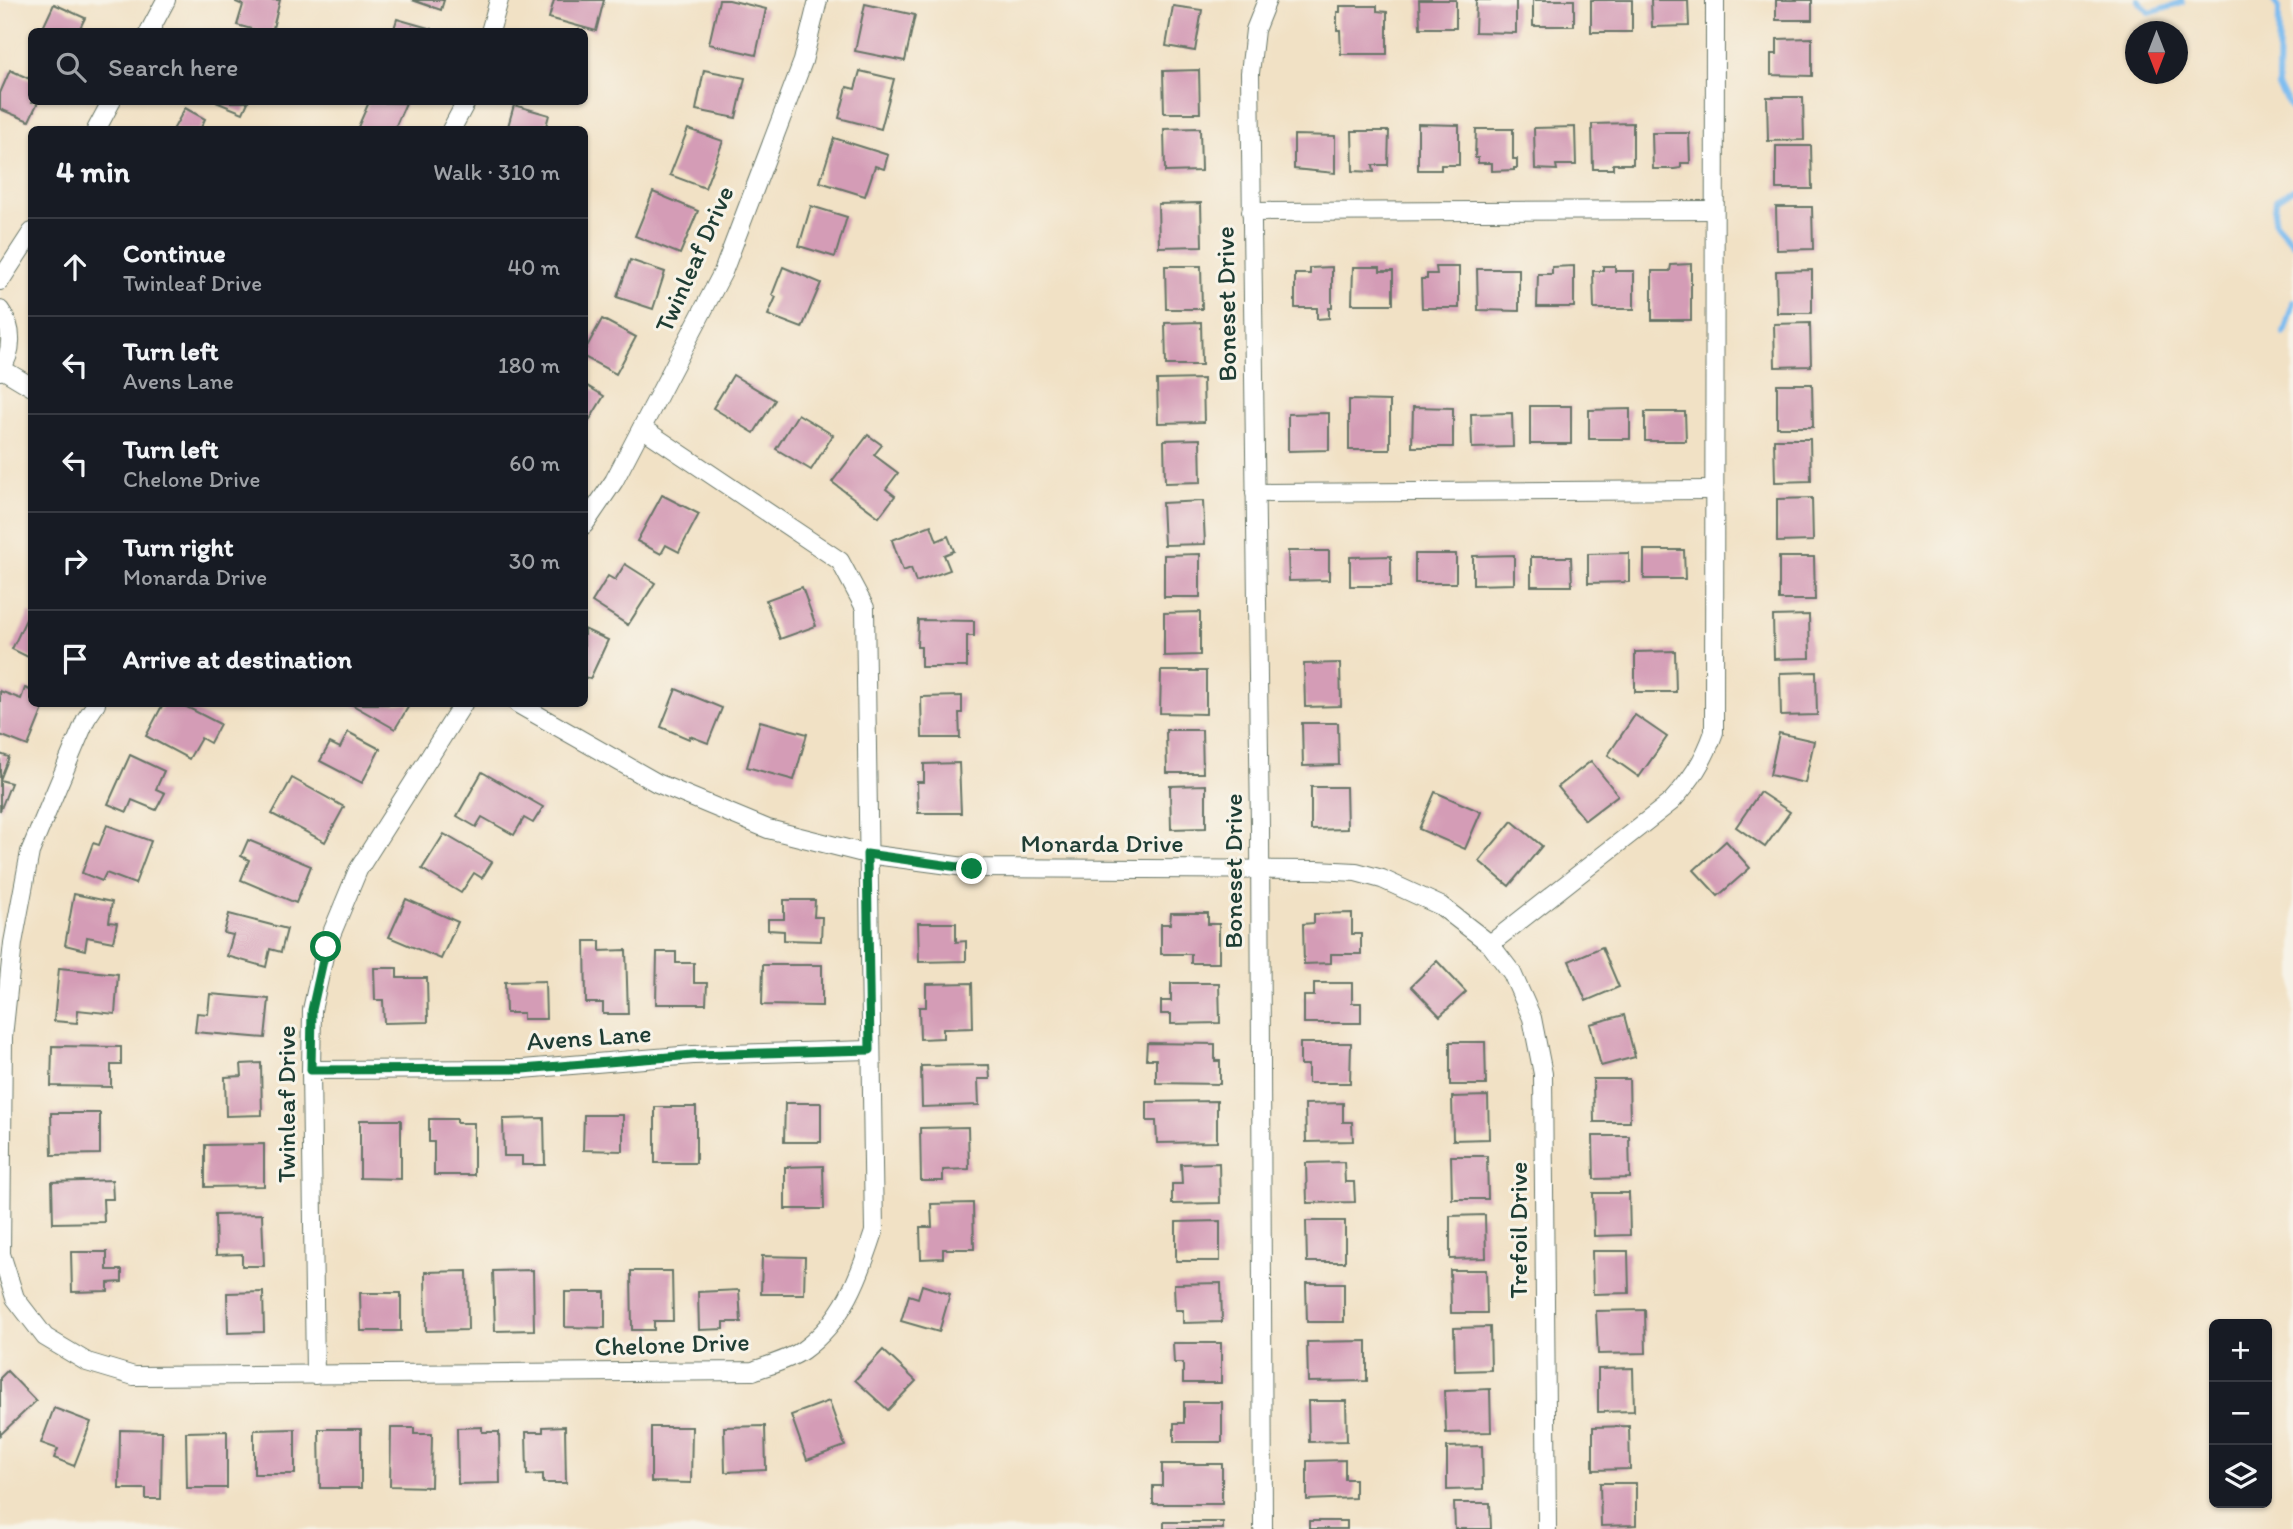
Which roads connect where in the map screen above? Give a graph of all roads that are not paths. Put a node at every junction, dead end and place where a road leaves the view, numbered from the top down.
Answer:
1 (166, 0) edge
2 (499, 0) edge
3 (818, 0) edge
4 (1268, 0) edge
5 (1715, 0) edge
6 (151, 28) edge
7 (491, 28) edge
8 (109, 105) edge
9 (464, 105) edge
10 (98, 126) edge
11 (454, 126) edge
12 (1714, 210) junction
13 (1251, 212) junction
14 (28, 238) edge
15 (0, 281) edge
16 (0, 310) edge
17 (1, 370) edge
18 (28, 385) edge
19 (642, 428) junction
20 (1713, 489) junction
21 (1255, 493) junction
22 (588, 519) edge
23 (94, 707) edge
24 (461, 707) edge
25 (523, 707) edge
26 (867, 854) junction
27 (1260, 869) junction
28 (1490, 944) junction
29 (870, 1050) junction
30 (311, 1070) junction
31 (315, 1375) junction
32 (1263, 1529) edge
33 (1547, 1529) edge

1 - 6 street
2 - 7 street
3 - 19 street, Twinleaf Drive
4 - 13 street, Boneset Drive
5 - 12 street
8 - 10 street
9 - 11 street
12 - 13 street
12 - 20 street
13 - 21 street, Boneset Drive
14 - 15 street
16 - 17 street
17 - 18 street
19 - 22 street, Twinleaf Drive
19 - 26 street, Chelone Drive
20 - 21 street
20 - 28 street
21 - 27 street, Boneset Drive
23 - 31 street, Chelone Drive
24 - 30 street, Twinleaf Drive
25 - 26 street, Monarda Drive
26 - 27 street, Monarda Drive
26 - 29 street, Chelone Drive
27 - 28 street, Monarda Drive
27 - 32 street, Boneset Drive
28 - 33 street, Trefoil Drive
29 - 30 street, Avens Lane
29 - 31 street, Chelone Drive
30 - 31 street, Twinleaf Drive

